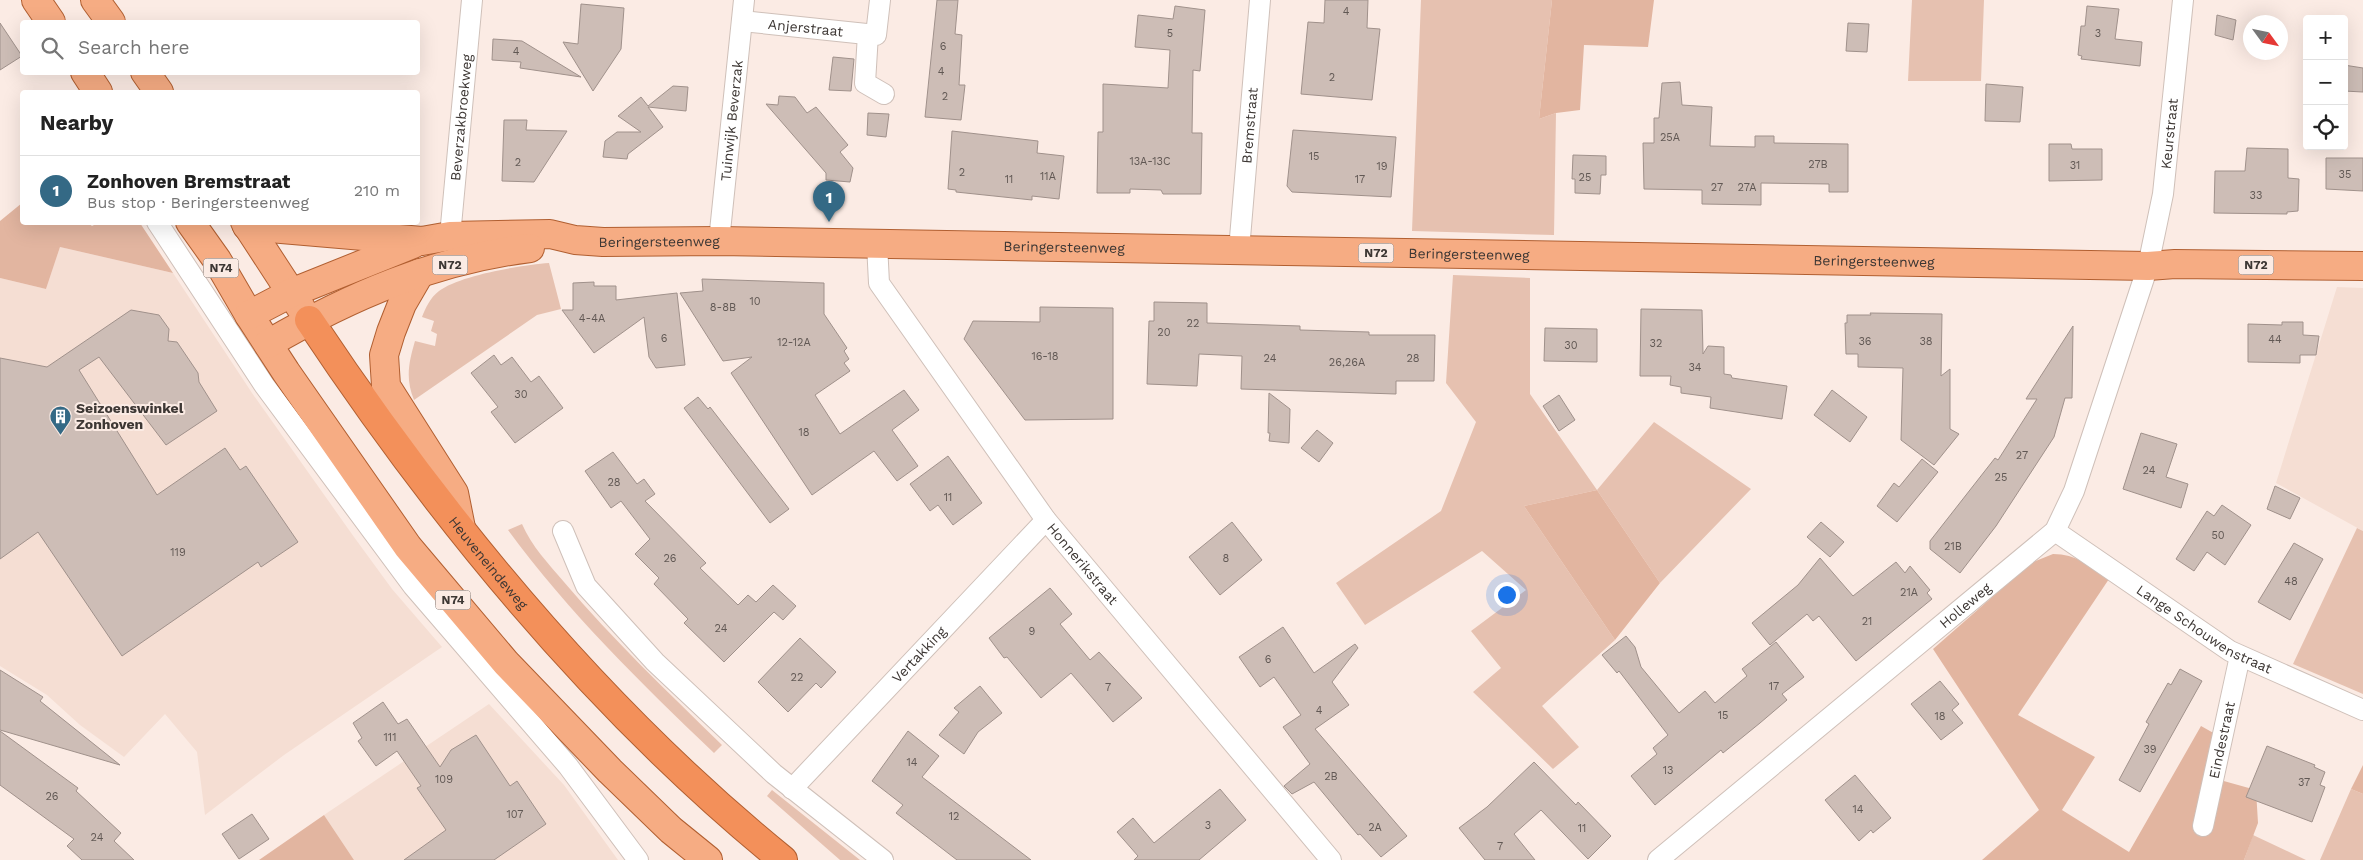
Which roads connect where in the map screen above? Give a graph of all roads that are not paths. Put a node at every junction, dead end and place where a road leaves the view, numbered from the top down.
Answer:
1 (36, 0) edge
2 (95, 0) edge
3 (472, 0) edge
4 (744, 0) edge
5 (880, 0) edge
6 (1260, 0) edge
7 (2183, 0) edge
8 (50, 20) edge
9 (110, 20) edge
10 (742, 21) junction
11 (868, 34) junction
12 (87, 75) edge
13 (147, 75) edge
14 (97, 90) edge
15 (158, 90) edge
16 (884, 94) dead end
17 (159, 225) edge
18 (192, 225) edge
19 (247, 225) edge
20 (256, 225) edge
21 (450, 236) junction
22 (575, 240) junction
23 (422, 241) junction
24 (719, 241) junction
25 (877, 244) junction
26 (1238, 250) junction
27 (2148, 266) junction
28 (2363, 266) edge
29 (420, 273) junction
30 (291, 293) junction
31 (249, 316) junction
32 (309, 320) junction
33 (268, 344) junction
34 (1046, 520) junction
35 (461, 528) junction
36 (563, 531) dead end
37 (2055, 531) junction
38 (2240, 656) junction
39 (2363, 710) edge
40 (792, 789) junction
41 (2203, 826) dead end
42 (638, 860) edge
43 (708, 860) edge
44 (784, 860) edge
45 (884, 860) edge
46 (1331, 860) edge
47 (1658, 860) edge

1 - 8 main road
2 - 9 main road
3 - 21 street, Beverzakbroekweg
4 - 10 street, Tuinwijk Beverzak
5 - 11 street
6 - 26 street, Bremstraat
7 - 27 street, Keurstraat
10 - 11 street, Anjerstraat
10 - 24 street, Tuinwijk Beverzak
11 - 16 street
12 - 14 main road
13 - 15 main road
17 - 42 street
18 - 31 main road, N74
19 - 30 main road, Heuveneindeweg
20 - 23 main road, Beringersteenweg / N72
21 - 22 main road, Beringersteenweg / N72
21 - 23 main road, Beringersteenweg / N72
22 - 24 main road, Beringersteenweg / N72
22 - 29 main road, Beringersteenweg / N72
23 - 30 main road
24 - 25 main road, Beringersteenweg / N72
25 - 26 main road, Beringersteenweg / N72
25 - 34 street, Honnerikstraat
26 - 27 main road, Beringersteenweg / N72
27 - 28 main road, Beringersteenweg / N72
27 - 37 street, Holleweg
29 - 32 main road, Beringersteenweg / N72
29 - 35 main road
30 - 31 main road
30 - 32 main road, Heuveneindeweg
31 - 33 main road, N74
32 - 33 main road, Beringersteenweg / N72
32 - 35 highway, Heuveneindeweg
33 - 43 main road, N74
34 - 40 street, Vertakking
34 - 46 street, Honnerikstraat
35 - 44 highway, Heuveneindeweg
36 - 40 street
37 - 38 street, Lange Schouwenstraat
37 - 47 street, Holleweg
38 - 39 street, Lange Schouwenstraat
38 - 41 street, Eindestraat
40 - 45 street

